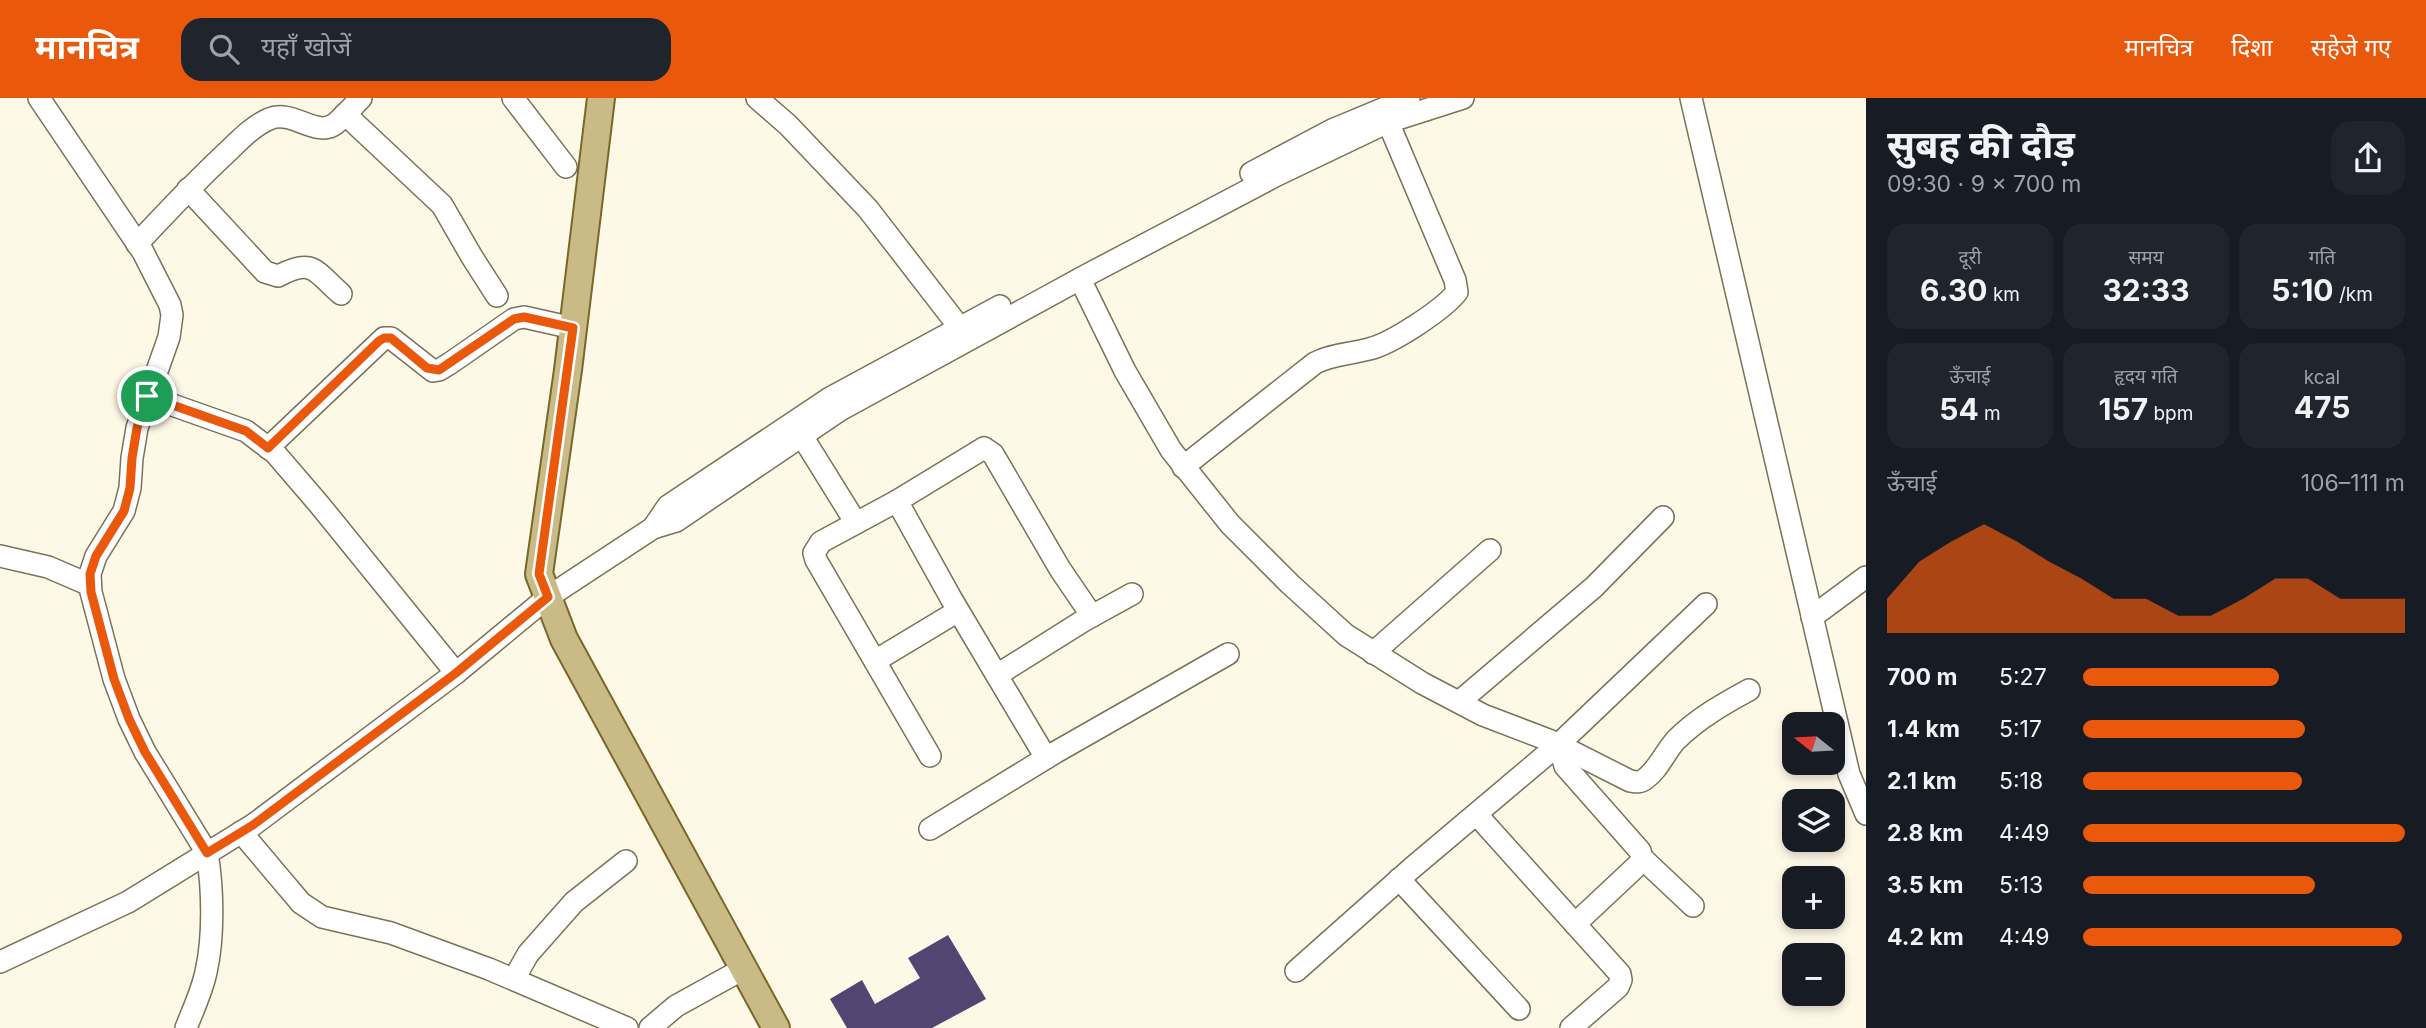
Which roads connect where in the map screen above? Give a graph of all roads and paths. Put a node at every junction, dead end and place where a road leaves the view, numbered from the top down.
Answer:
1 (38, 98) edge
2 (361, 98) edge
3 (513, 98) edge
4 (601, 98) edge
5 (757, 98) edge
6 (1409, 98) edge
7 (1463, 98) edge
8 (1691, 98) edge
9 (345, 114) junction
10 (1388, 122) junction
11 (566, 167) dead end
12 (188, 189) junction
13 (137, 244) junction
14 (1080, 279) junction
15 (341, 294) dead end
16 (497, 296) dead end
17 (573, 328) junction
18 (960, 328) junction
19 (147, 396) junction
20 (802, 436) junction
21 (268, 448) junction
22 (1183, 467) junction
23 (897, 501) junction
24 (1663, 517) dead end
25 (856, 523) junction
26 (653, 528) junction
27 (1490, 550) dead end
28 (0, 556) edge
29 (1866, 577) edge
30 (90, 585) junction
31 (1132, 594) dead end
32 (548, 597) junction
33 (1706, 604) dead end
34 (958, 611) junction
35 (1092, 616) junction
36 (1812, 617) junction
37 (1373, 653) junction
38 (1228, 654) dead end
39 (875, 661) junction
40 (456, 673) junction
41 (997, 675) junction
42 (1749, 690) dead end
43 (1459, 702) junction
44 (1562, 746) junction
45 (930, 756) dead end
46 (1046, 758) junction
47 (1866, 814) edge
48 (1477, 815) junction
49 (930, 829) dead end
50 (241, 832) junction
51 (207, 853) junction
52 (1642, 858) junction
53 (626, 861) dead end
54 (1399, 880) junction
55 (1693, 906) dead end
56 (1575, 924) junction
57 (0, 962) edge
58 (743, 969) junction
59 (1296, 971) dead end
60 (514, 979) junction
61 (1518, 1009) dead end
62 (186, 1028) edge
63 (627, 1028) edge
64 (650, 1028) edge
65 (776, 1028) edge
66 (1571, 1028) edge

1 - 13 street
2 - 9 street
3 - 11 street
4 - 17 main road
5 - 18 street
6 - 18 street
7 - 10 street
8 - 36 street
9 - 12 street
9 - 16 street
10 - 14 street
10 - 22 street
12 - 13 street
12 - 15 street
13 - 19 street
14 - 20 street
14 - 22 street
17 - 21 street
17 - 32 main road
18 - 26 street
19 - 21 street
19 - 30 street
20 - 25 street
20 - 26 street
21 - 40 street
22 - 37 street
23 - 25 street
23 - 34 street
23 - 35 street
24 - 43 street
25 - 39 street
26 - 32 street
27 - 37 street
28 - 30 street
29 - 36 street
30 - 51 street
31 - 35 street
32 - 40 street
32 - 58 main road
33 - 44 street
34 - 39 street
34 - 41 street
35 - 41 street
36 - 47 street
37 - 43 street
38 - 46 street
39 - 45 street
40 - 50 street
41 - 46 street
42 - 44 street
43 - 44 street
44 - 48 street
44 - 52 street
46 - 49 street
48 - 54 street
48 - 56 street
50 - 51 street
50 - 60 street
51 - 57 street
51 - 62 street
52 - 55 street
52 - 56 street
53 - 60 street
54 - 59 street
54 - 61 street
56 - 66 street
58 - 64 street
58 - 65 main road
60 - 63 street

